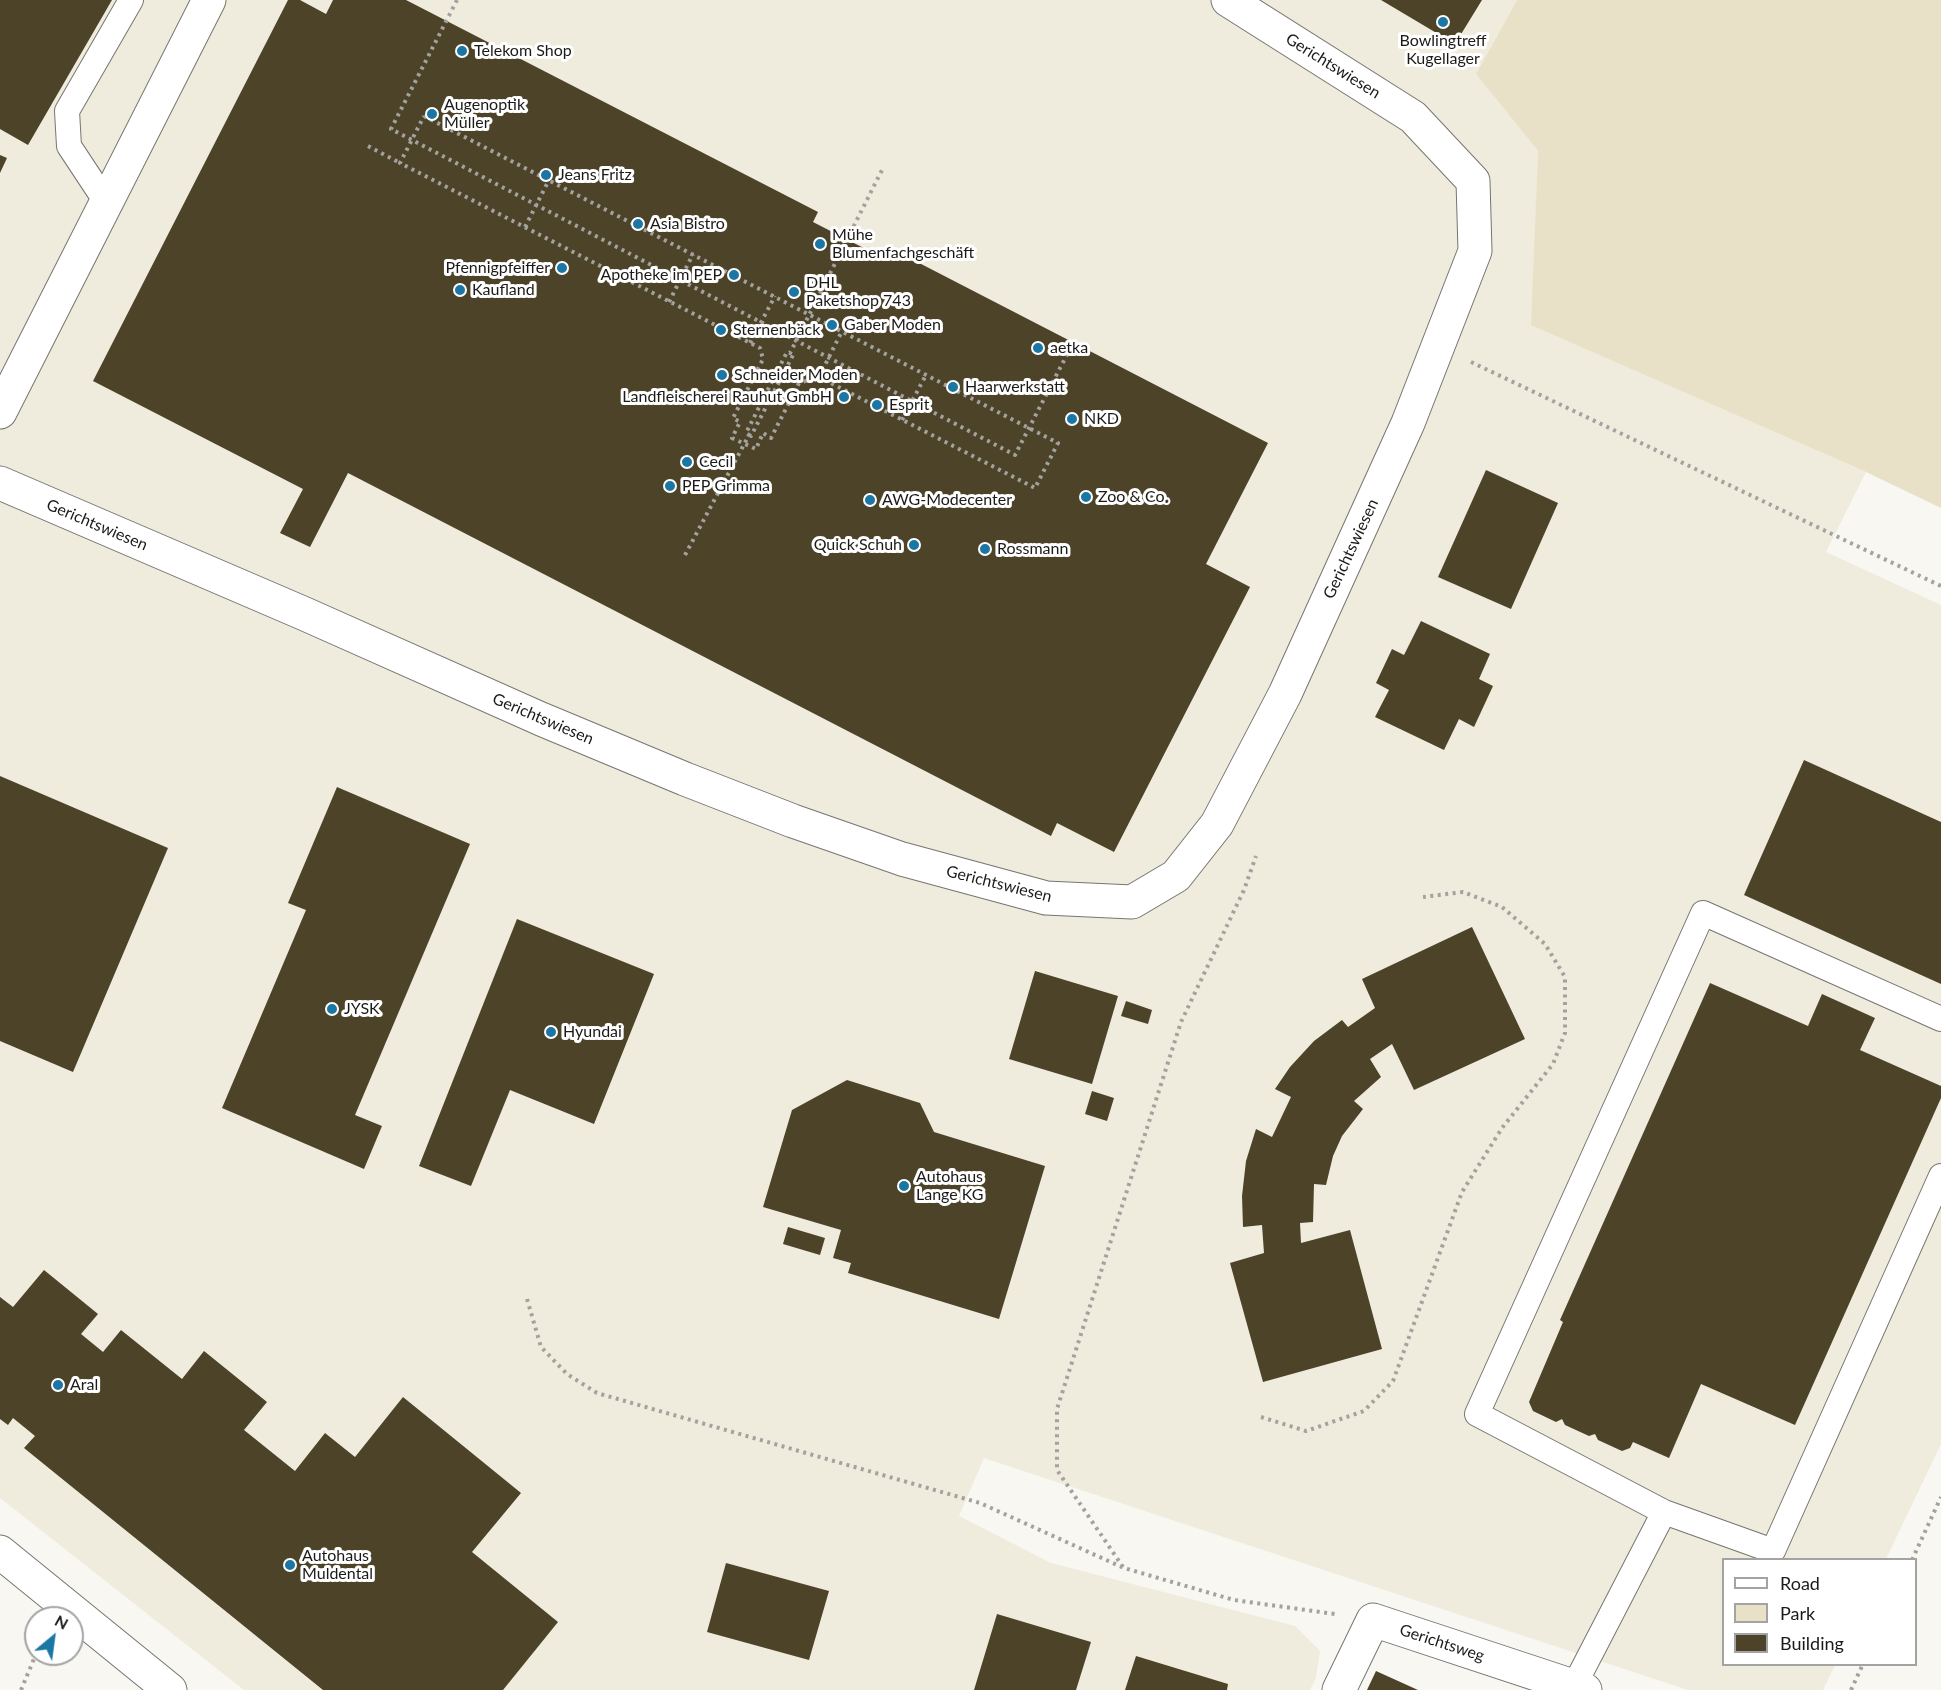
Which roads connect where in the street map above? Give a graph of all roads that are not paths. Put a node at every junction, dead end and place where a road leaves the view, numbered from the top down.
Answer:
1 (130, 0) edge
2 (210, 0) edge
3 (1228, 0) edge
4 (106, 202) junction
5 (0, 412) edge
6 (0, 483) edge
7 (1941, 1019) edge
8 (1941, 1176) edge
9 (1664, 1512) junction
10 (0, 1552) edge
11 (1580, 1688) edge
12 (170, 1690) edge
13 (1339, 1690) edge

1 - 4 lane
2 - 4 street
3 - 6 street, Gerichtswiesen
4 - 5 street
7 - 9 lane
8 - 9 lane
9 - 11 lane
10 - 12 street
11 - 13 street, Gerichtsweg

